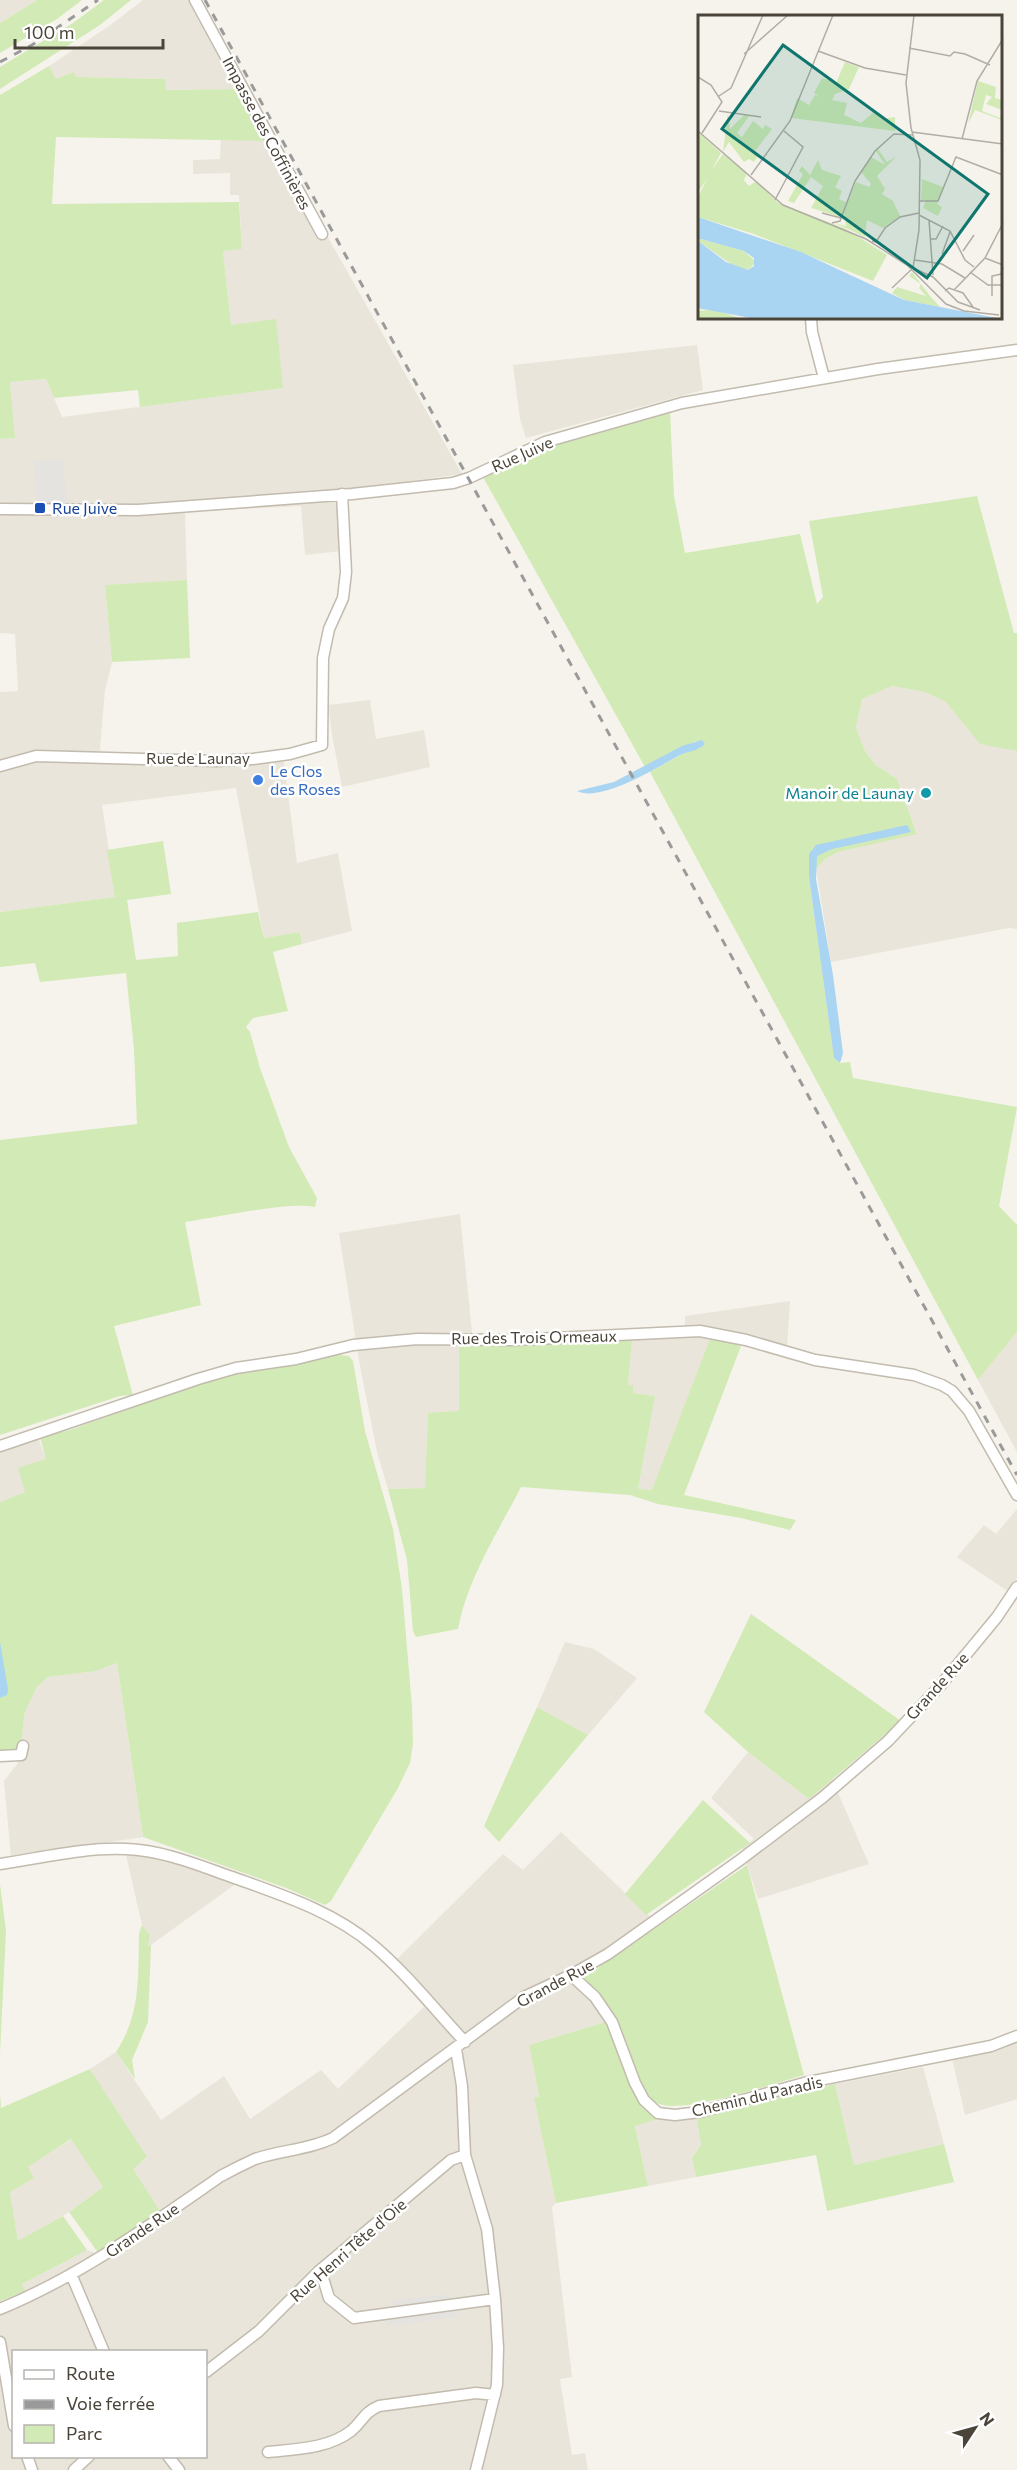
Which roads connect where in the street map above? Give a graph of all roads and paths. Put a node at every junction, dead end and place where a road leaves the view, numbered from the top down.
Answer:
1 (195, 0) edge
2 (322, 234) dead end
3 (811, 320) edge
4 (1017, 350) edge
5 (824, 378) junction
6 (342, 494) junction
7 (0, 509) edge
8 (0, 766) edge
9 (0, 1446) edge
10 (1017, 1495) edge
11 (1017, 1587) edge
12 (23, 1746) dead end
13 (0, 1756) edge
14 (0, 1864) edge
15 (571, 1975) junction
16 (1017, 2036) edge
17 (461, 2045) junction
18 (465, 2155) junction
19 (319, 2271) junction
20 (71, 2274) junction
21 (495, 2299) junction
22 (0, 2309) edge
23 (0, 2342) edge
24 (103, 2350) edge
25 (207, 2371) edge
26 (495, 2395) junction
27 (12, 2414) edge
28 (268, 2452) dead end
29 (88, 2458) edge
30 (169, 2458) edge
31 (74, 2470) edge
32 (178, 2470) edge
33 (476, 2470) edge

1 - 2 street, Impasse des Coffinières
3 - 5 street
4 - 5 street, Rue Juive
5 - 6 street, Rue Juive
6 - 7 street, Rue Juive
6 - 8 street, Rue de Launay
9 - 10 street, Rue des Trois Ormeaux
11 - 15 street, Grande Rue
12 - 13 street
14 - 17 street
15 - 16 street, Chemin du Paradis
15 - 17 street, Grande Rue
17 - 18 street
17 - 20 street, Grande Rue
18 - 19 street, Rue Henri Tête d'Oie
18 - 21 street
19 - 21 street
19 - 25 street, Rue Henri Tête d'Oie
20 - 22 street, Grande Rue
20 - 24 street
21 - 26 street
23 - 27 street
26 - 28 street
26 - 33 street
29 - 31 street
30 - 32 street

